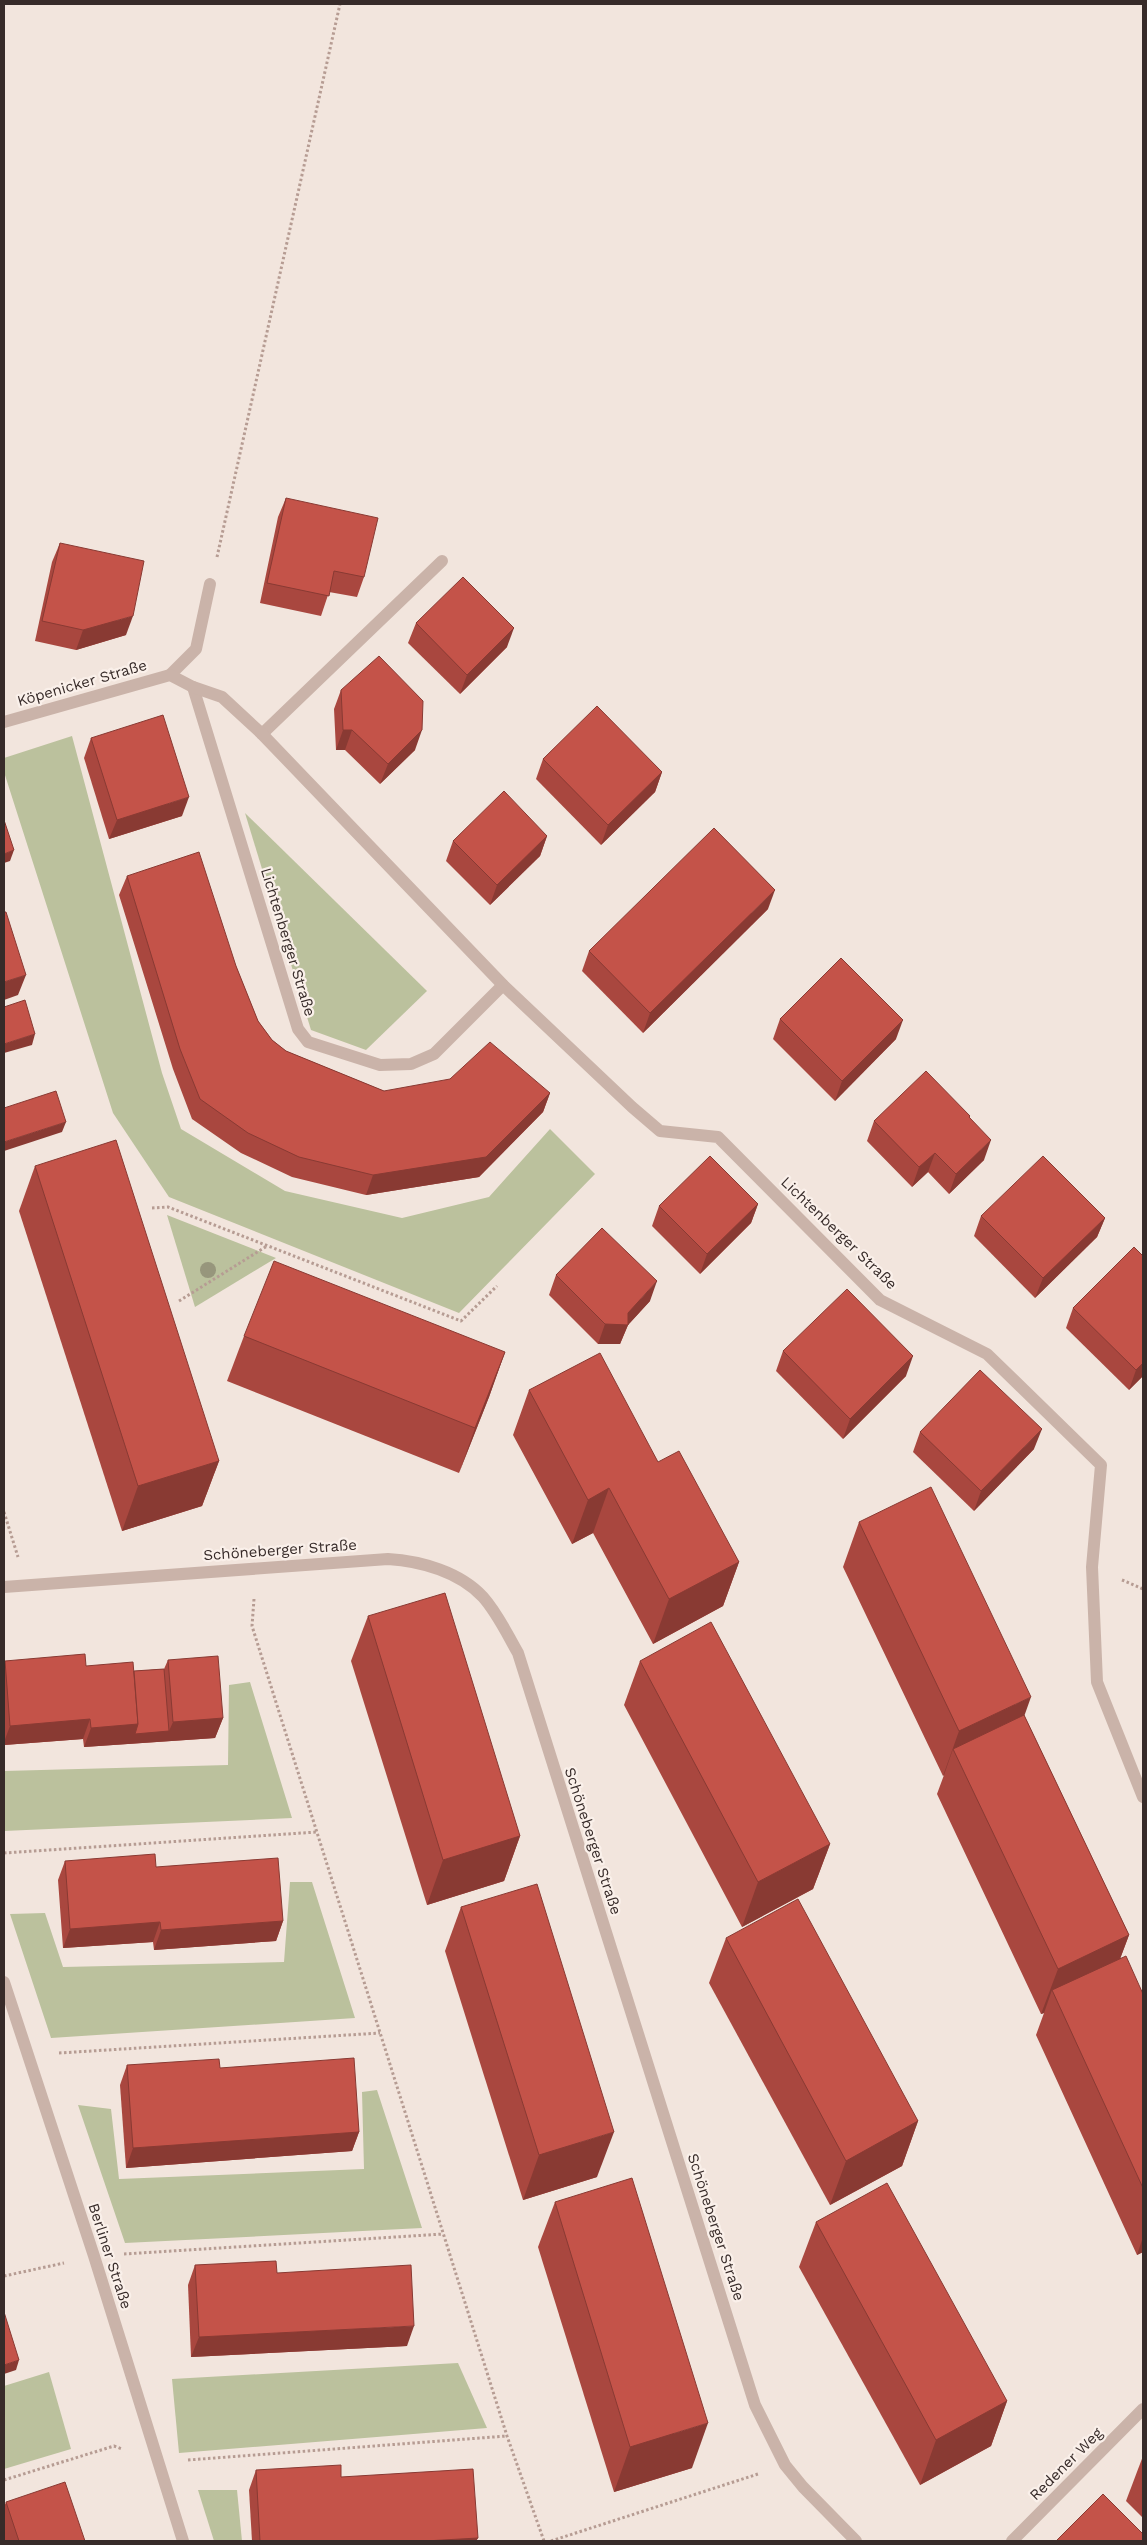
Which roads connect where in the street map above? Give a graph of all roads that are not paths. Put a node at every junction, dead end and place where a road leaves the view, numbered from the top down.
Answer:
1 (442, 561) dead end
2 (210, 584) road end
3 (170, 675) junction
4 (193, 687) junction
5 (4, 722) edge
6 (262, 734) junction
7 (503, 985) junction
8 (4, 1587) edge
9 (1143, 1797) edge
10 (4, 1982) edge
11 (1143, 2409) edge
12 (183, 2541) edge
13 (856, 2541) edge
14 (1012, 2541) edge

1 - 6 street
2 - 3 street
3 - 4 street, Lichtenberger Straße
3 - 5 street, Köpenicker Straße
4 - 6 street, Lichtenberger Straße
4 - 7 street, Lichtenberger Straße
6 - 7 street, Lichtenberger Straße
7 - 9 street, Lichtenberger Straße
8 - 13 street, Schöneberger Straße
10 - 12 street, Berliner Straße
11 - 14 street, Redener Weg

